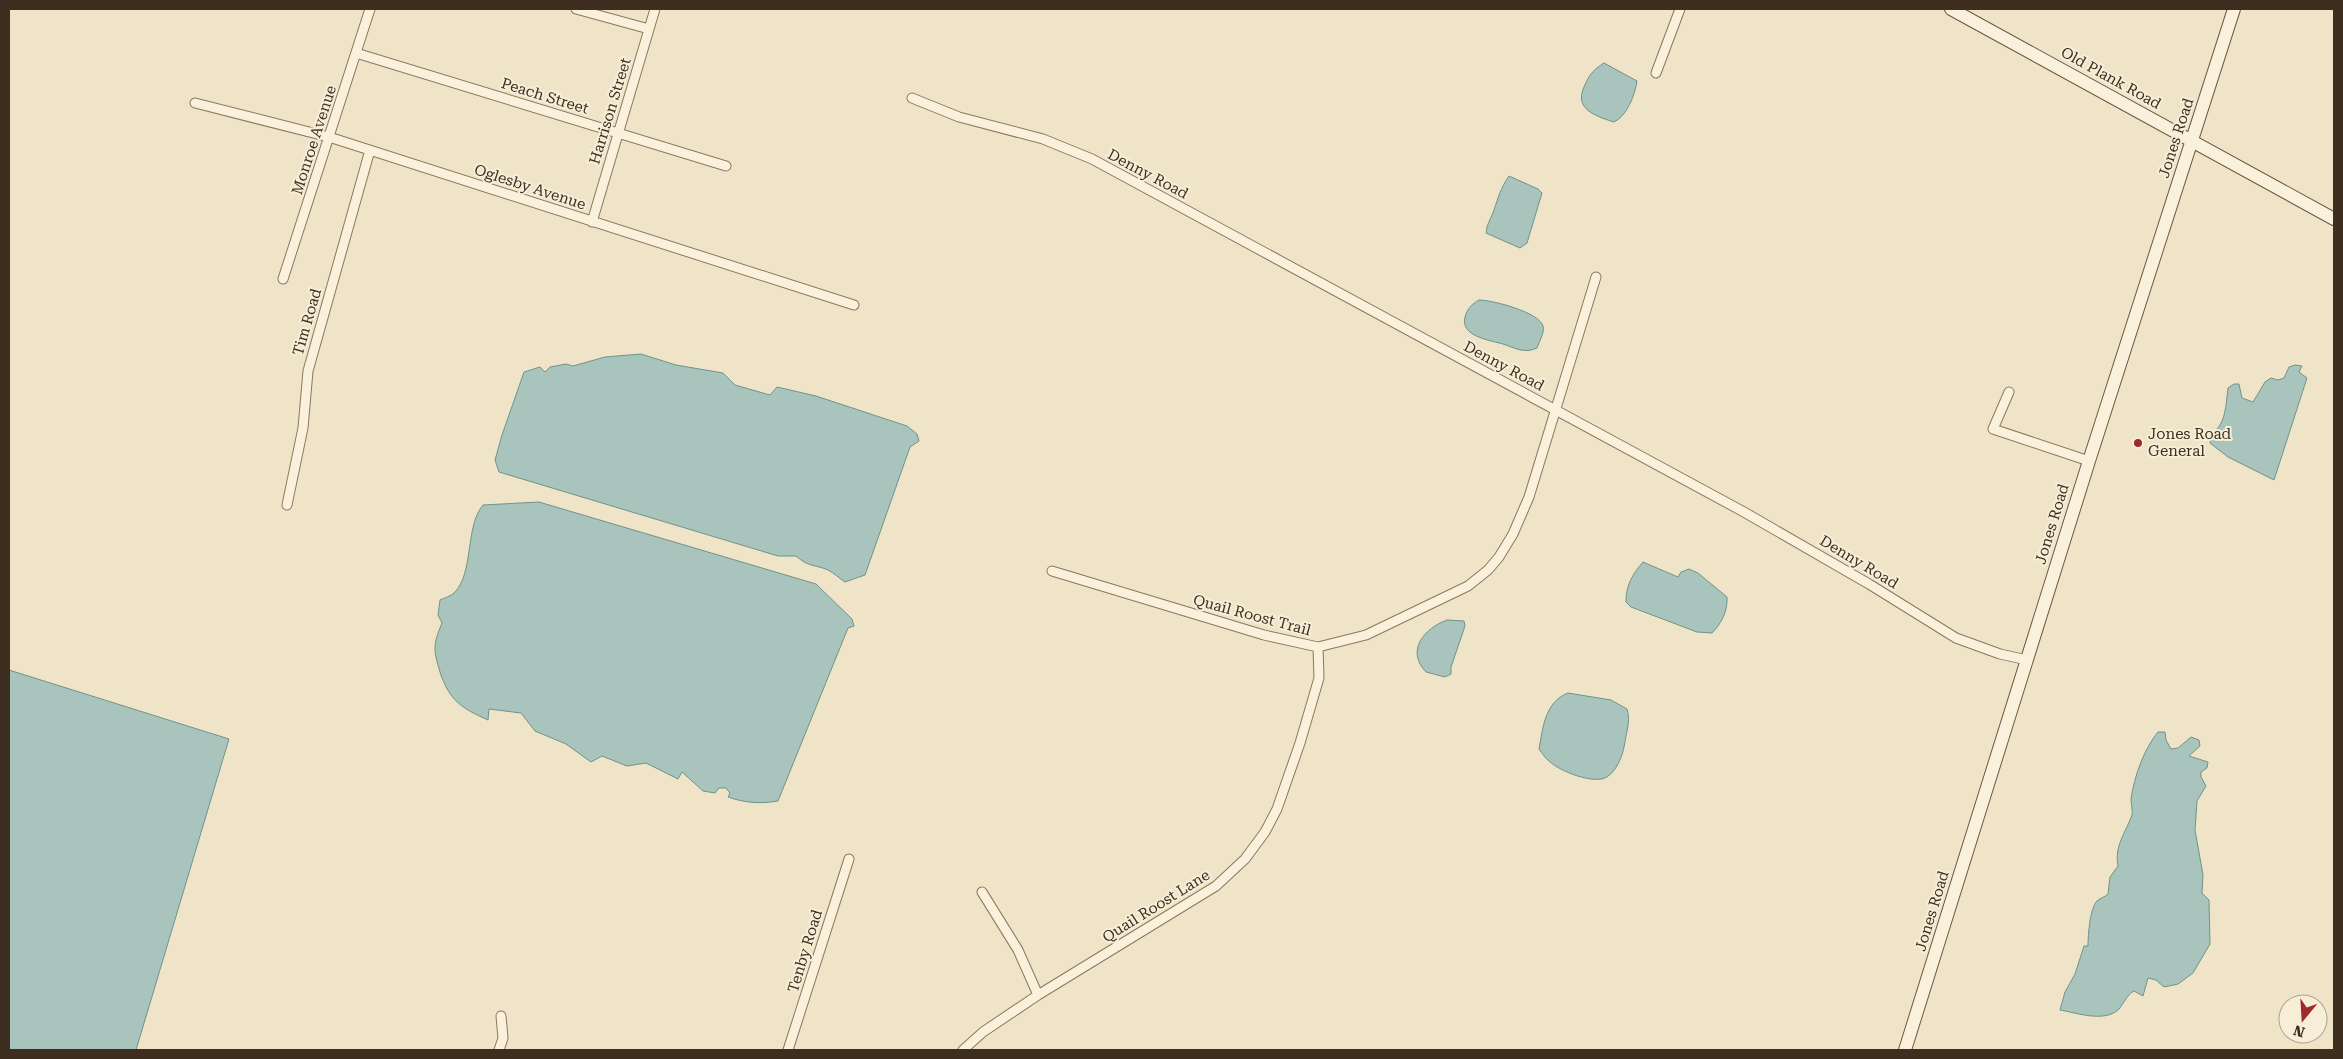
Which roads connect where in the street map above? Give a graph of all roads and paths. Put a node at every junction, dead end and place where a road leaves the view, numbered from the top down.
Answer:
1 (370, 9) edge
2 (576, 9) edge
3 (655, 9) edge
4 (1680, 9) edge
5 (1951, 9) edge
6 (2234, 9) edge
7 (649, 29) junction
8 (356, 53) junction
9 (1656, 73) dead end
10 (912, 98) dead end
11 (195, 104) dead end
12 (619, 132) junction
13 (329, 137) junction
14 (2192, 140) junction
15 (370, 150) junction
16 (726, 166) dead end
17 (2334, 219) edge
18 (592, 222) junction
19 (1596, 277) dead end
20 (283, 279) dead end
21 (854, 305) dead end
22 (2009, 392) dead end
23 (1556, 410) junction
24 (2089, 461) junction
25 (287, 505) dead end
26 (1052, 572) dead end
27 (1318, 646) junction
28 (2027, 660) junction
29 (849, 860) dead end
30 (982, 892) dead end
31 (1038, 995) junction
32 (501, 1016) dead end
33 (500, 1050) edge
34 (788, 1050) edge
35 (963, 1050) edge
36 (1906, 1050) edge

1 - 8 street, Monroe Avenue
2 - 7 street
3 - 7 street, Harrison Street
4 - 9 street
5 - 14 street, Old Plank Road
6 - 14 street, Jones Road
7 - 12 street, Harrison Street
8 - 12 street, Peach Street
8 - 13 street, Monroe Avenue
10 - 23 street, Denny Road
11 - 13 street, Oglesby Avenue
12 - 16 street, Peach Street
12 - 18 street, Harrison Street
13 - 15 street, Oglesby Avenue
13 - 20 street, Monroe Avenue
14 - 17 street, Old Plank Road
14 - 24 street, Jones Road
15 - 18 street, Oglesby Avenue
15 - 25 street, Tim Road
18 - 21 street, Oglesby Avenue
19 - 23 street, Quail Roost Trail
22 - 24 street
23 - 27 street, Quail Roost Trail
23 - 28 street, Denny Road
24 - 28 street, Jones Road
26 - 27 street, Quail Roost Trail
27 - 31 street, Quail Roost Lane
28 - 36 street, Jones Road
29 - 34 street, Tenby Road
30 - 31 street
31 - 35 street, Quail Roost Lane
32 - 33 street

